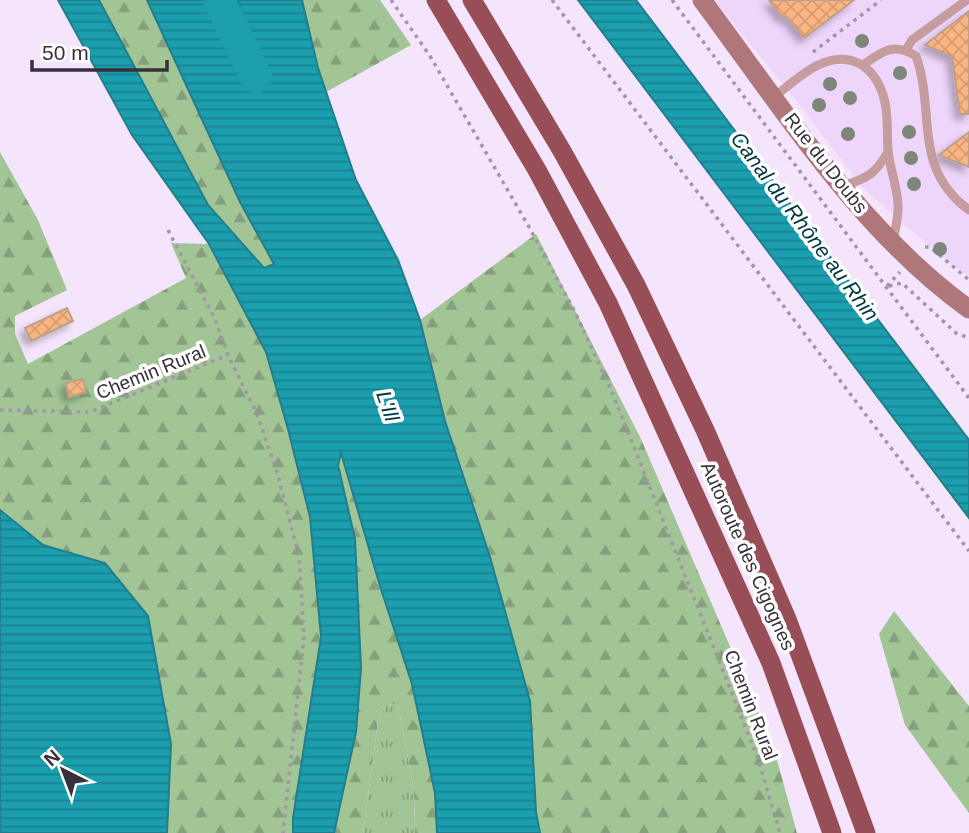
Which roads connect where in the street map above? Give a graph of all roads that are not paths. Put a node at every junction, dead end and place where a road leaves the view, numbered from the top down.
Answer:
1 (436, 0) edge
2 (472, 0) edge
3 (702, 0) edge
4 (967, 0) edge
5 (906, 50) junction
6 (863, 65) junction
7 (774, 97) junction
8 (888, 152) junction
9 (842, 186) junction
10 (969, 210) edge
11 (892, 243) junction
12 (969, 309) edge
13 (832, 833) edge
14 (866, 833) edge

1 - 13 highway, Autoroute des Cigognes
2 - 14 highway, Autoroute des Cigognes
3 - 7 main road, Rue du Doubs
4 - 5 lane
5 - 6 lane
5 - 10 lane
6 - 7 lane
6 - 8 lane
7 - 9 main road, Rue du Doubs
8 - 9 lane
8 - 11 lane
9 - 11 main road, Rue du Doubs
11 - 12 main road, Rue du Doubs

